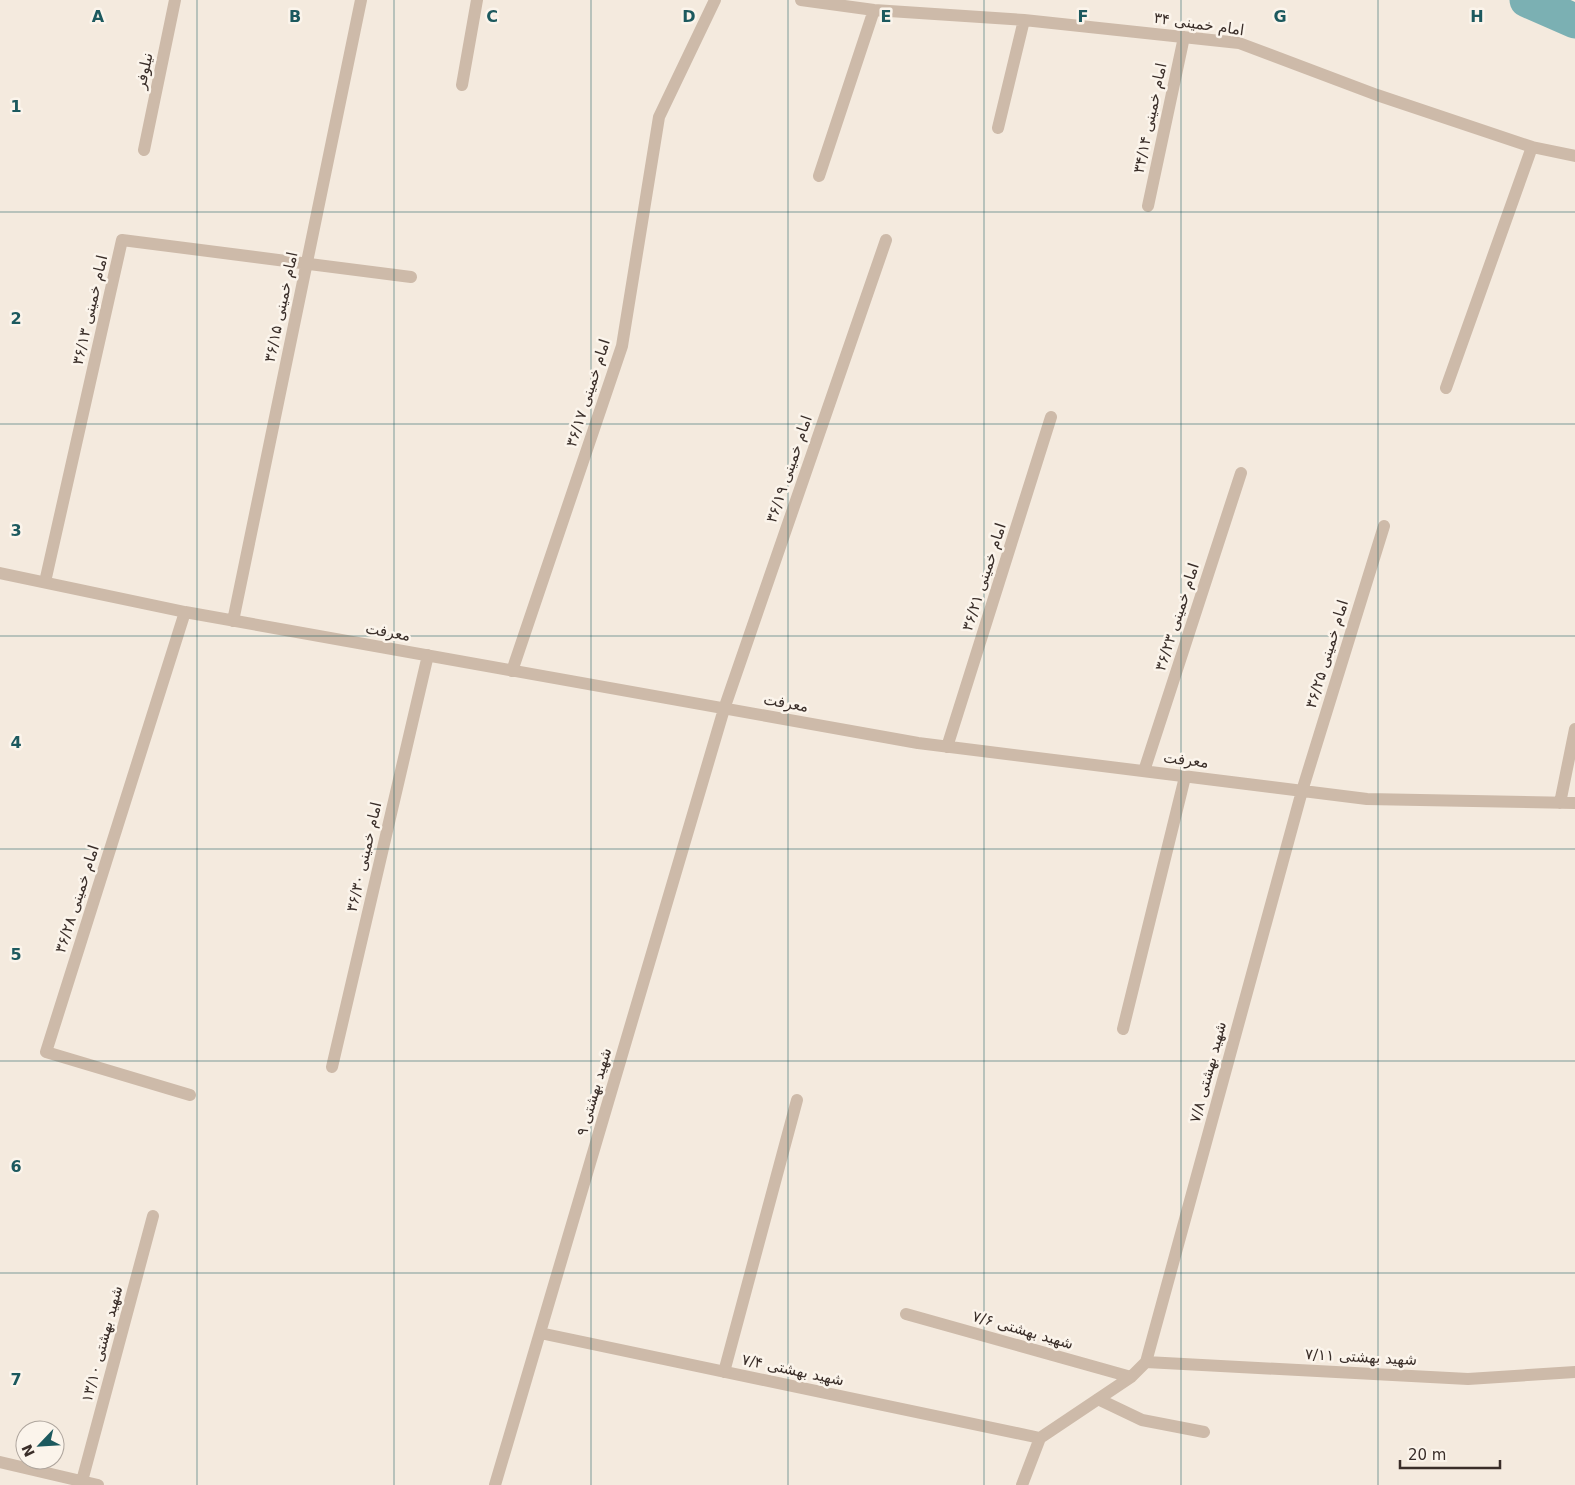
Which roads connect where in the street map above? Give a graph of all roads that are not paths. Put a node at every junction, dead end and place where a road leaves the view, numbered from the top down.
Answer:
1 (175, 0) edge
2 (361, 0) edge
3 (477, 0) edge
4 (715, 0) edge
5 (801, 0) edge
6 (874, 10) junction
7 (1024, 20) junction
8 (1184, 37) junction
9 (462, 85) dead end
10 (998, 128) dead end
11 (1532, 147) junction
12 (144, 150) dead end
13 (1575, 156) edge
14 (819, 176) dead end
15 (1148, 206) dead end
16 (886, 240) dead end
17 (307, 264) junction
18 (411, 277) dead end
19 (1446, 388) dead end
20 (1051, 417) dead end
21 (1241, 473) dead end
22 (1384, 526) dead end
23 (0, 573) edge
24 (45, 582) junction
25 (185, 612) junction
26 (233, 621) junction
27 (428, 655) junction
28 (512, 671) junction
29 (724, 709) junction
30 (1575, 729) edge
31 (947, 747) junction
32 (1144, 771) junction
33 (1185, 776) junction
34 (1302, 791) junction
35 (1560, 803) junction
36 (1575, 803) edge
37 (1123, 1029) dead end
38 (332, 1067) dead end
39 (190, 1095) dead end
40 (798, 1100) dead end
41 (153, 1216) dead end
42 (906, 1314) dead end
43 (540, 1333) junction
44 (1146, 1362) junction
45 (724, 1372) junction
46 (1575, 1372) edge
47 (1131, 1377) junction
48 (1098, 1399) junction
49 (1204, 1432) dead end
50 (1040, 1438) junction
51 (0, 1462) edge
52 (82, 1481) junction
53 (98, 1485) edge
54 (496, 1485) edge
55 (1022, 1485) edge

1 - 12 street, نیلوفر
2 - 17 street, امام خمینی ۳۶/۱۵
3 - 9 street
4 - 28 street, امام خمینی ۳۶/۱۷
5 - 6 street, امام خمینی ۳۴
6 - 7 street, امام خمینی ۳۴
6 - 14 street
7 - 8 street, امام خمینی ۳۴
7 - 10 street
8 - 11 street, امام خمینی ۳۴
8 - 15 street, امام خمینی ۳۴/۱۴
11 - 13 street, امام خمینی ۳۴
11 - 19 street
16 - 29 street, امام خمینی ۳۶/۱۹
17 - 18 street, امام خمینی ۳۶/۱۳
17 - 24 street, امام خمینی ۳۶/۱۳
17 - 26 street, امام خمینی ۳۶/۱۵
20 - 31 street, امام خمینی ۳۶/۲۱
21 - 32 street, امام خمینی ۳۶/۲۳
22 - 34 street, امام خمینی ۳۶/۲۵
23 - 24 street, معرفت
24 - 25 street, معرفت
25 - 26 street, معرفت
25 - 39 street, امام خمینی ۳۶/۲۸
26 - 27 street, معرفت
27 - 28 street, معرفت
27 - 38 street, امام خمینی ۳۶/۳۰
28 - 29 street, معرفت
29 - 31 street, معرفت
29 - 43 street, شهید بهشتی ۹
30 - 35 street
31 - 32 street, معرفت
32 - 33 street, معرفت
33 - 34 street, معرفت
33 - 37 street
34 - 35 street, معرفت
34 - 44 street, شهید بهشتی ۷/۸
35 - 36 street, معرفت
40 - 45 street
41 - 52 street, شهید بهشتی ۱۳/۱۰
42 - 47 street, شهید بهشتی ۷/۶
43 - 45 street, شهید بهشتی ۷/۴
43 - 54 street, شهید بهشتی ۹
44 - 46 street, شهید بهشتی ۷/۱۱
44 - 47 street
45 - 50 street, شهید بهشتی ۷/۴
47 - 48 street
48 - 49 street
48 - 50 street
50 - 55 street
51 - 52 street
52 - 53 street

